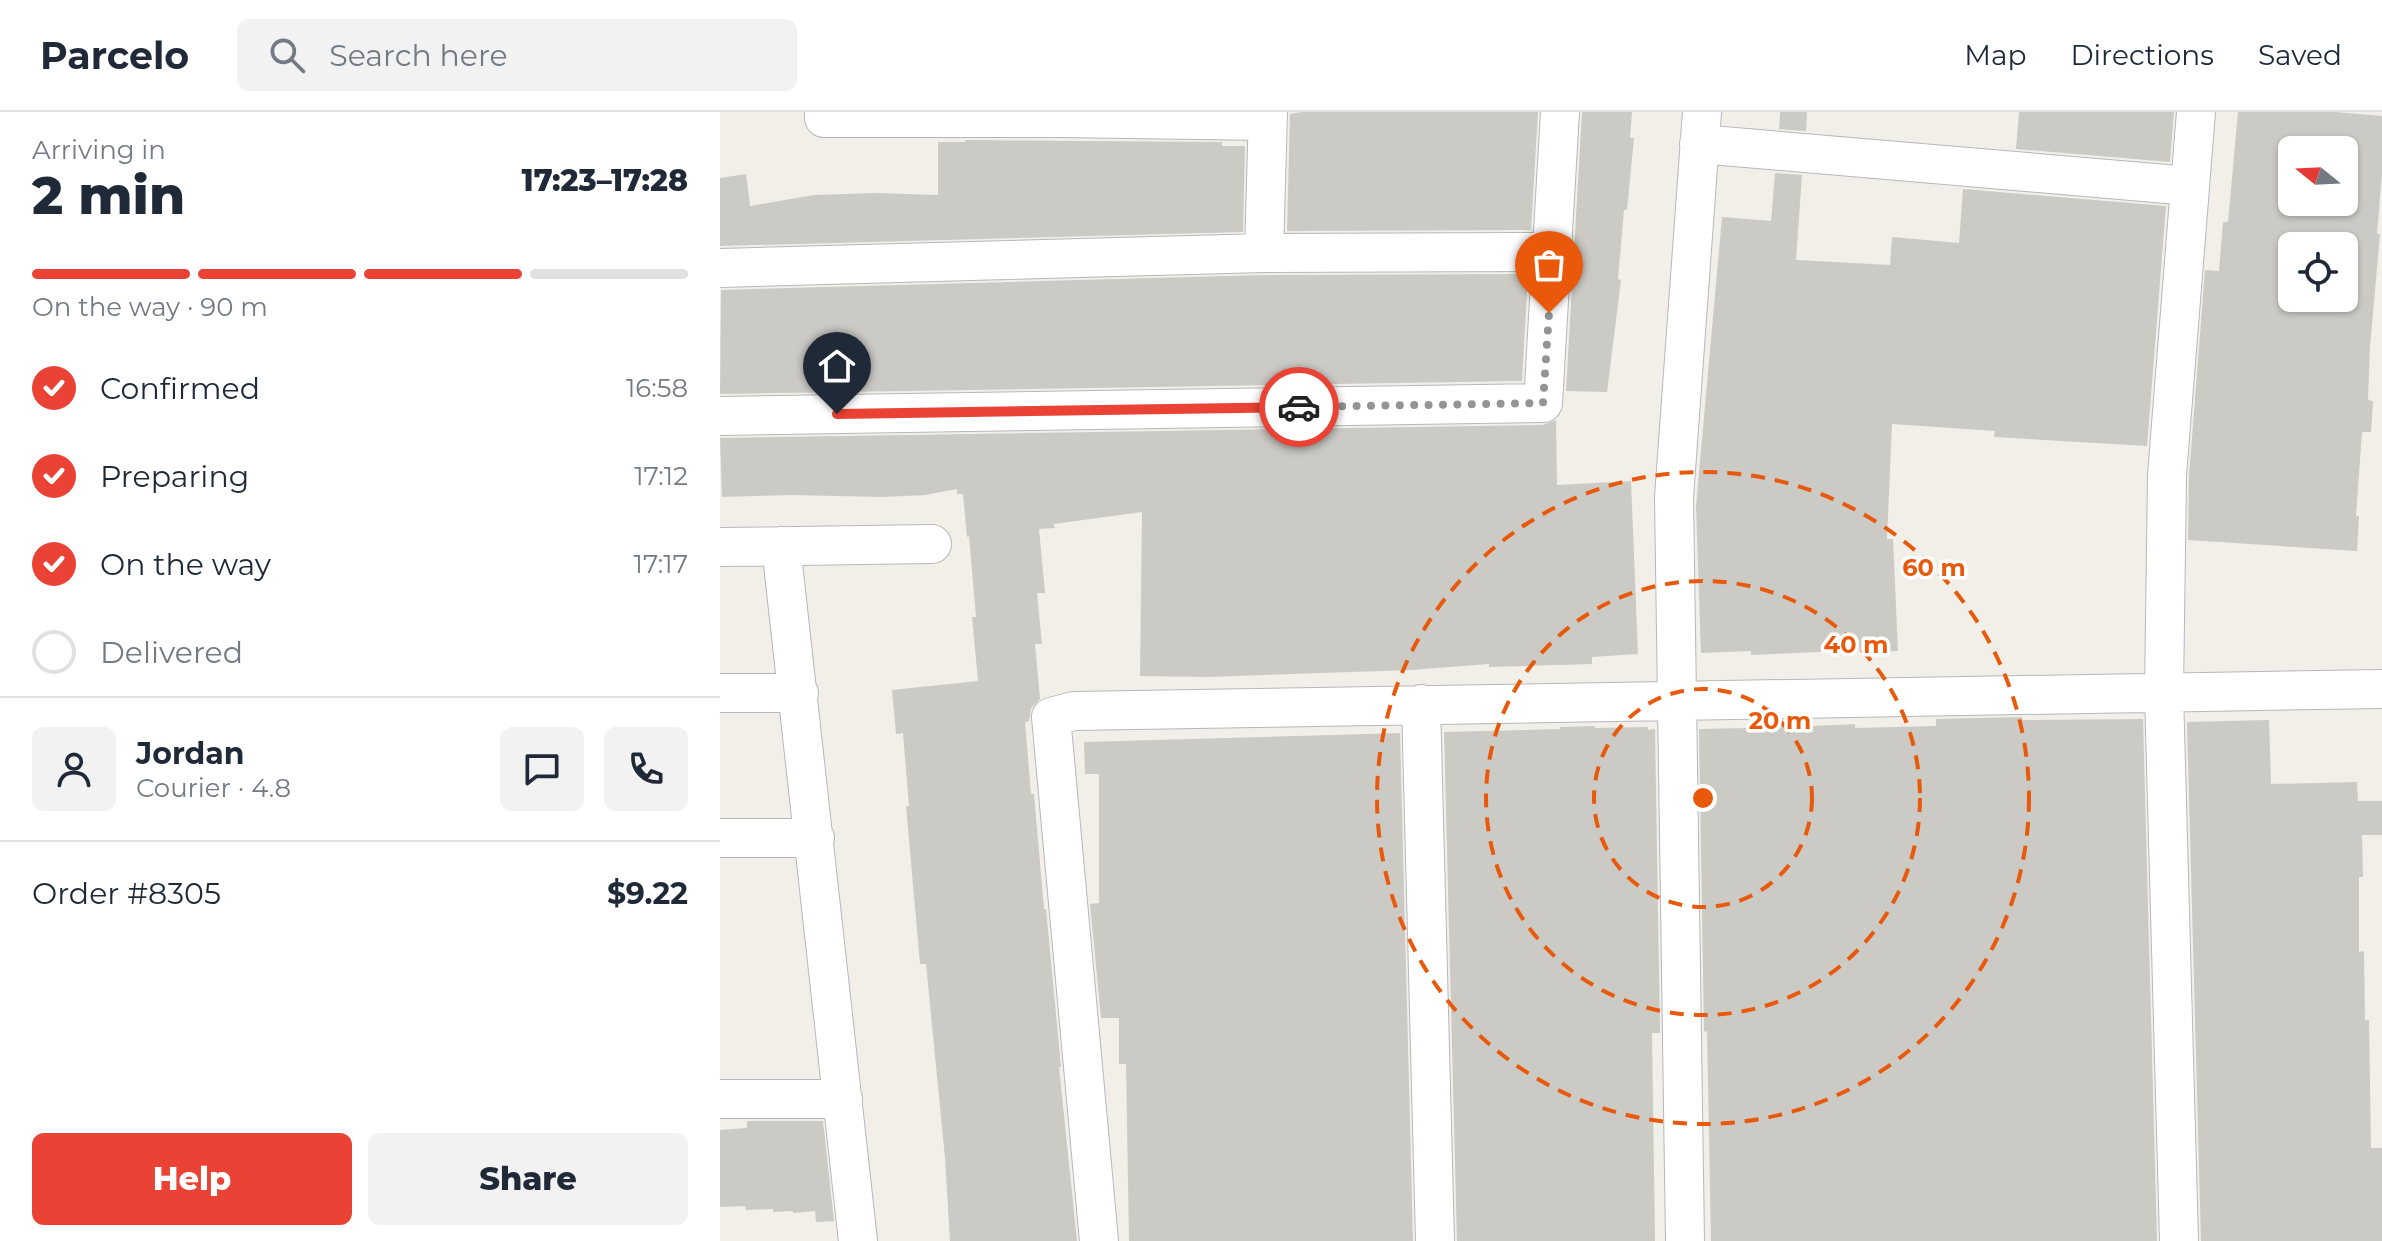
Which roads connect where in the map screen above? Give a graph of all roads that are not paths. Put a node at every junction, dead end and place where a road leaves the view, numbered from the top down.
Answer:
1 (824, 112) edge
2 (1560, 112) edge
3 (2196, 112) edge
4 (1267, 116) edge
5 (1700, 128) edge
6 (2190, 186) junction
7 (1552, 252) junction
8 (1264, 253) junction
9 (720, 268) edge
10 (720, 416) edge
11 (932, 544) dead end
12 (781, 546) junction
13 (720, 547) edge
14 (2382, 689) edge
15 (720, 693) edge
16 (799, 693) junction
17 (2164, 693) junction
18 (1677, 701) junction
19 (1421, 704) junction
20 (720, 838) edge
21 (815, 838) junction
22 (720, 1099) edge
23 (843, 1099) junction
24 (858, 1241) edge
25 (1099, 1241) edge
26 (1435, 1241) edge
27 (1685, 1241) edge
28 (2179, 1241) edge

1 - 4 street
2 - 7 street
3 - 6 street
4 - 8 street
5 - 6 street
5 - 18 street
6 - 17 street
7 - 8 street
7 - 10 street
8 - 9 street
11 - 12 street
12 - 13 street
12 - 16 street
14 - 17 street
15 - 16 street
16 - 21 street
17 - 18 street
17 - 28 street
18 - 19 street
18 - 27 street
19 - 25 street
19 - 26 street
20 - 21 street
21 - 23 street
22 - 23 street
23 - 24 street

